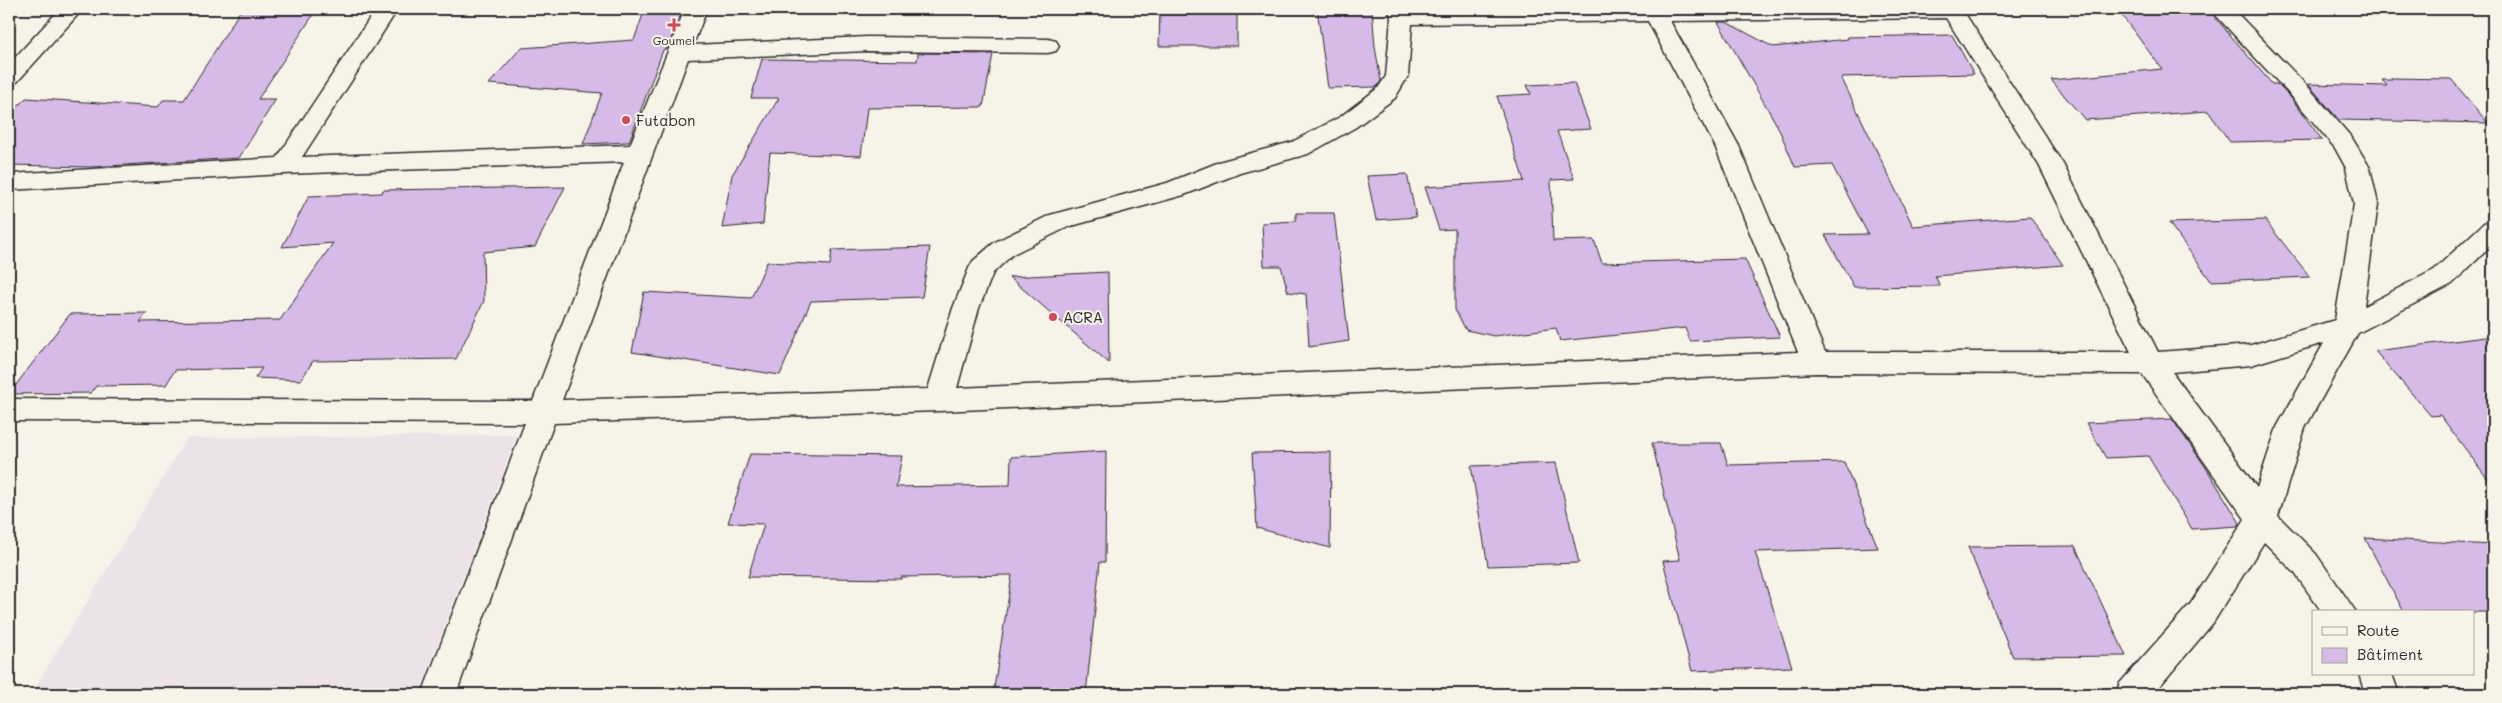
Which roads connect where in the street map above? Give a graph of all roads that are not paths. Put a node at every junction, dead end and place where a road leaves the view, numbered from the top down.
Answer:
1 (72, 9) edge
2 (387, 9) edge
3 (696, 9) edge
4 (2221, 9) edge
5 (1952, 10) edge
6 (1401, 13) edge
7 (1655, 14) junction
8 (1048, 46) dead end
9 (680, 52) junction
10 (9, 77) edge
11 (639, 153) junction
12 (284, 166) junction
13 (9, 182) edge
14 (2493, 230) edge
15 (2348, 326) junction
16 (1816, 362) junction
17 (2150, 363) junction
18 (938, 400) junction
19 (9, 410) edge
20 (542, 412) junction
21 (2262, 519) junction
22 (2339, 610) edge
23 (2376, 676) edge
24 (438, 694) edge
25 (2132, 694) edge
26 (2382, 694) edge

1 - 10 street
2 - 12 street
3 - 9 street
4 - 15 street
5 - 7 street
5 - 17 street
6 - 7 street
6 - 18 street
7 - 16 street
8 - 9 street
9 - 11 street
11 - 12 street
11 - 20 street
12 - 13 street
14 - 15 street
15 - 17 street
15 - 21 street
16 - 17 street
16 - 18 street
17 - 21 street
18 - 20 street
19 - 20 street
20 - 24 street
21 - 22 street
21 - 25 street
23 - 26 street

